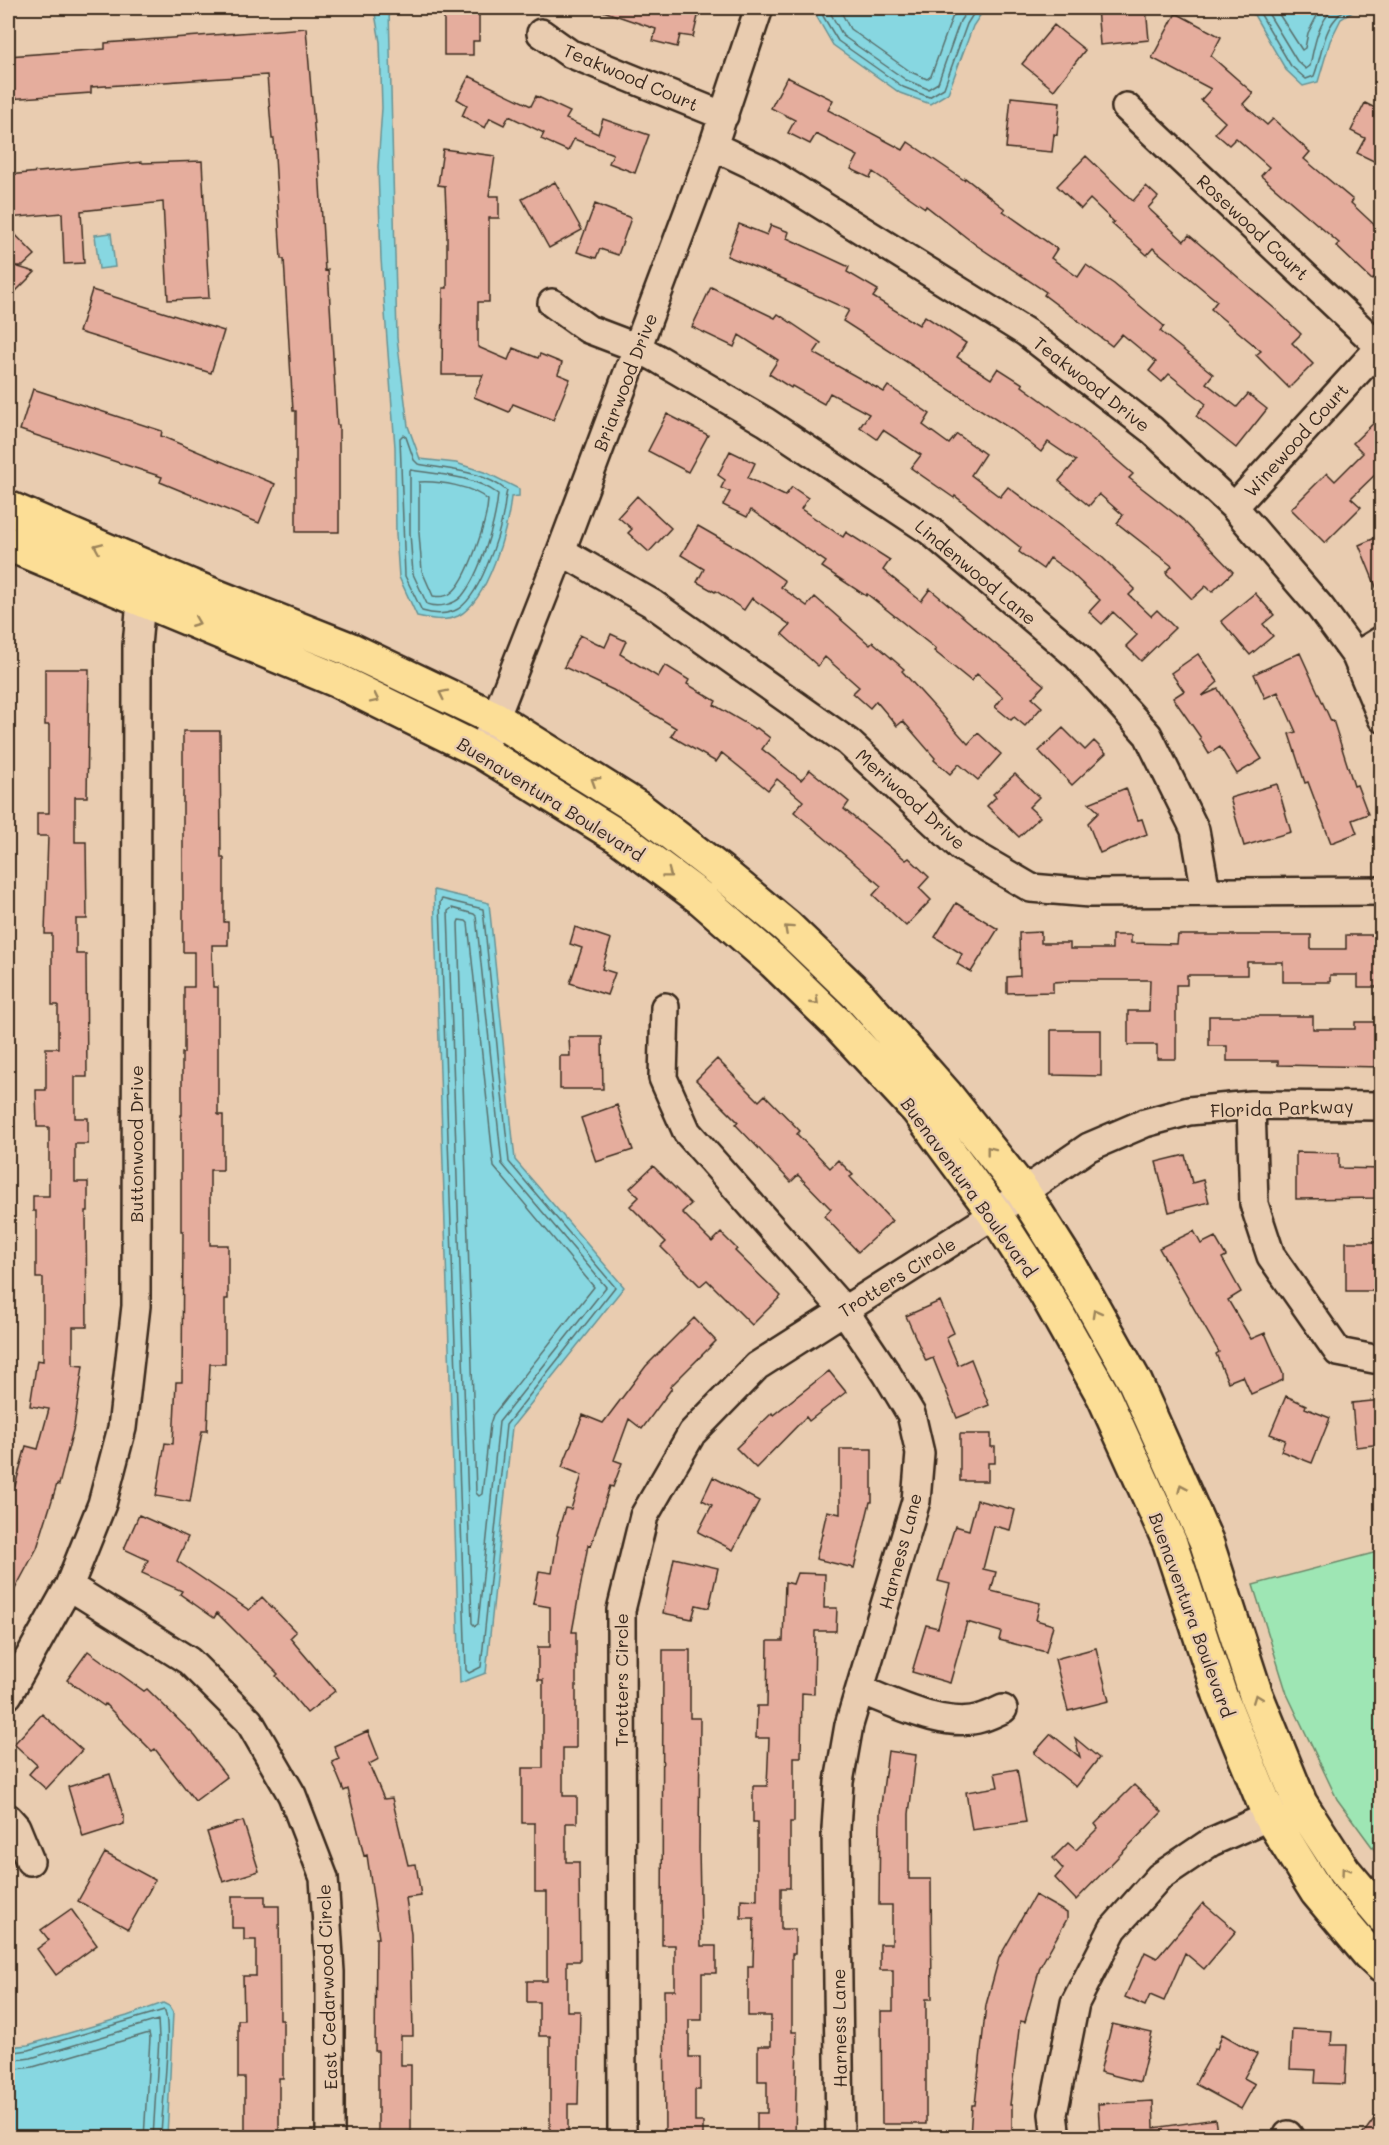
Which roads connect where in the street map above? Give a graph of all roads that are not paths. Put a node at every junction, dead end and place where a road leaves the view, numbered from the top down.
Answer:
1 (759, 8) edge
2 (541, 33) dead end
3 (1126, 107) dead end
4 (724, 116) junction
5 (713, 146) junction
6 (552, 303) dead end
7 (1381, 346) edge
8 (638, 348) junction
9 (1234, 507) junction
10 (8, 508) edge
11 (8, 544) edge
12 (561, 551) junction
13 (152, 570) junction
14 (141, 600) junction
15 (1382, 640) edge
16 (1356, 656) junction
17 (1382, 718) edge
18 (496, 719) junction
19 (482, 752) junction
20 (1382, 891) edge
21 (1206, 892) junction
22 (665, 1007) dead end
23 (1251, 1105) junction
24 (1382, 1106) edge
25 (1023, 1192) junction
26 (994, 1214) junction
27 (844, 1310) junction
28 (1382, 1357) edge
29 (69, 1586) junction
30 (860, 1690) junction
31 (8, 1695) edge
32 (1003, 1709) dead end
33 (1300, 1803) junction
34 (1269, 1815) junction
35 (8, 1818) edge
36 (30, 1861) dead end
37 (1382, 1916) edge
38 (1382, 1966) edge
39 (330, 2138) edge
40 (622, 2138) edge
41 (840, 2138) edge
42 (1056, 2138) edge

1 - 4 street, Briarwood Drive
2 - 4 street, Teakwood Court
3 - 7 street, Rosewood Court
4 - 5 street, Briarwood Drive
5 - 8 street, Briarwood Drive
5 - 9 street, Teakwood Drive
6 - 8 street, Lindenwood Lane
7 - 9 street, Winewood Court
8 - 12 street, Briarwood Drive
8 - 21 street, Lindenwood Lane
9 - 16 street, Teakwood Drive
13 -> 10 main road, Buenaventura Boulevard
11 - 14 main road, Buenaventura Boulevard
12 - 18 street, Briarwood Drive
12 - 21 street, Meriwood Drive
13 - 14 street, Buttonwood Drive
18 -> 13 main road, Buenaventura Boulevard
14 -> 19 main road, Buenaventura Boulevard
14 - 29 street, Buttonwood Drive
15 - 16 street
16 - 17 street, Teakwood Drive
18 - 19 street, Briarwood Drive
25 -> 18 main road, Buenaventura Boulevard
19 -> 26 main road, Buenaventura Boulevard
20 - 21 street, Meriwood Drive
22 - 27 street, Harness Lane
23 - 24 street, Florida Parkway
23 - 25 street, Florida Parkway
23 - 28 street
25 - 26 street, Florida Parkway
33 -> 25 main road, Buenaventura Boulevard
26 - 27 street, Trotters Circle
26 - 34 main road, Buenaventura Boulevard
27 - 30 street, Harness Lane
27 - 40 street, Trotters Circle
29 - 31 street, Buttonwood Drive
29 - 39 street, East Cedarwood Circle
30 - 32 street
30 - 41 street, Harness Lane
33 - 34 street
37 -> 33 main road, Buenaventura Boulevard
34 - 38 main road, Buenaventura Boulevard
34 - 42 street
35 - 36 street

